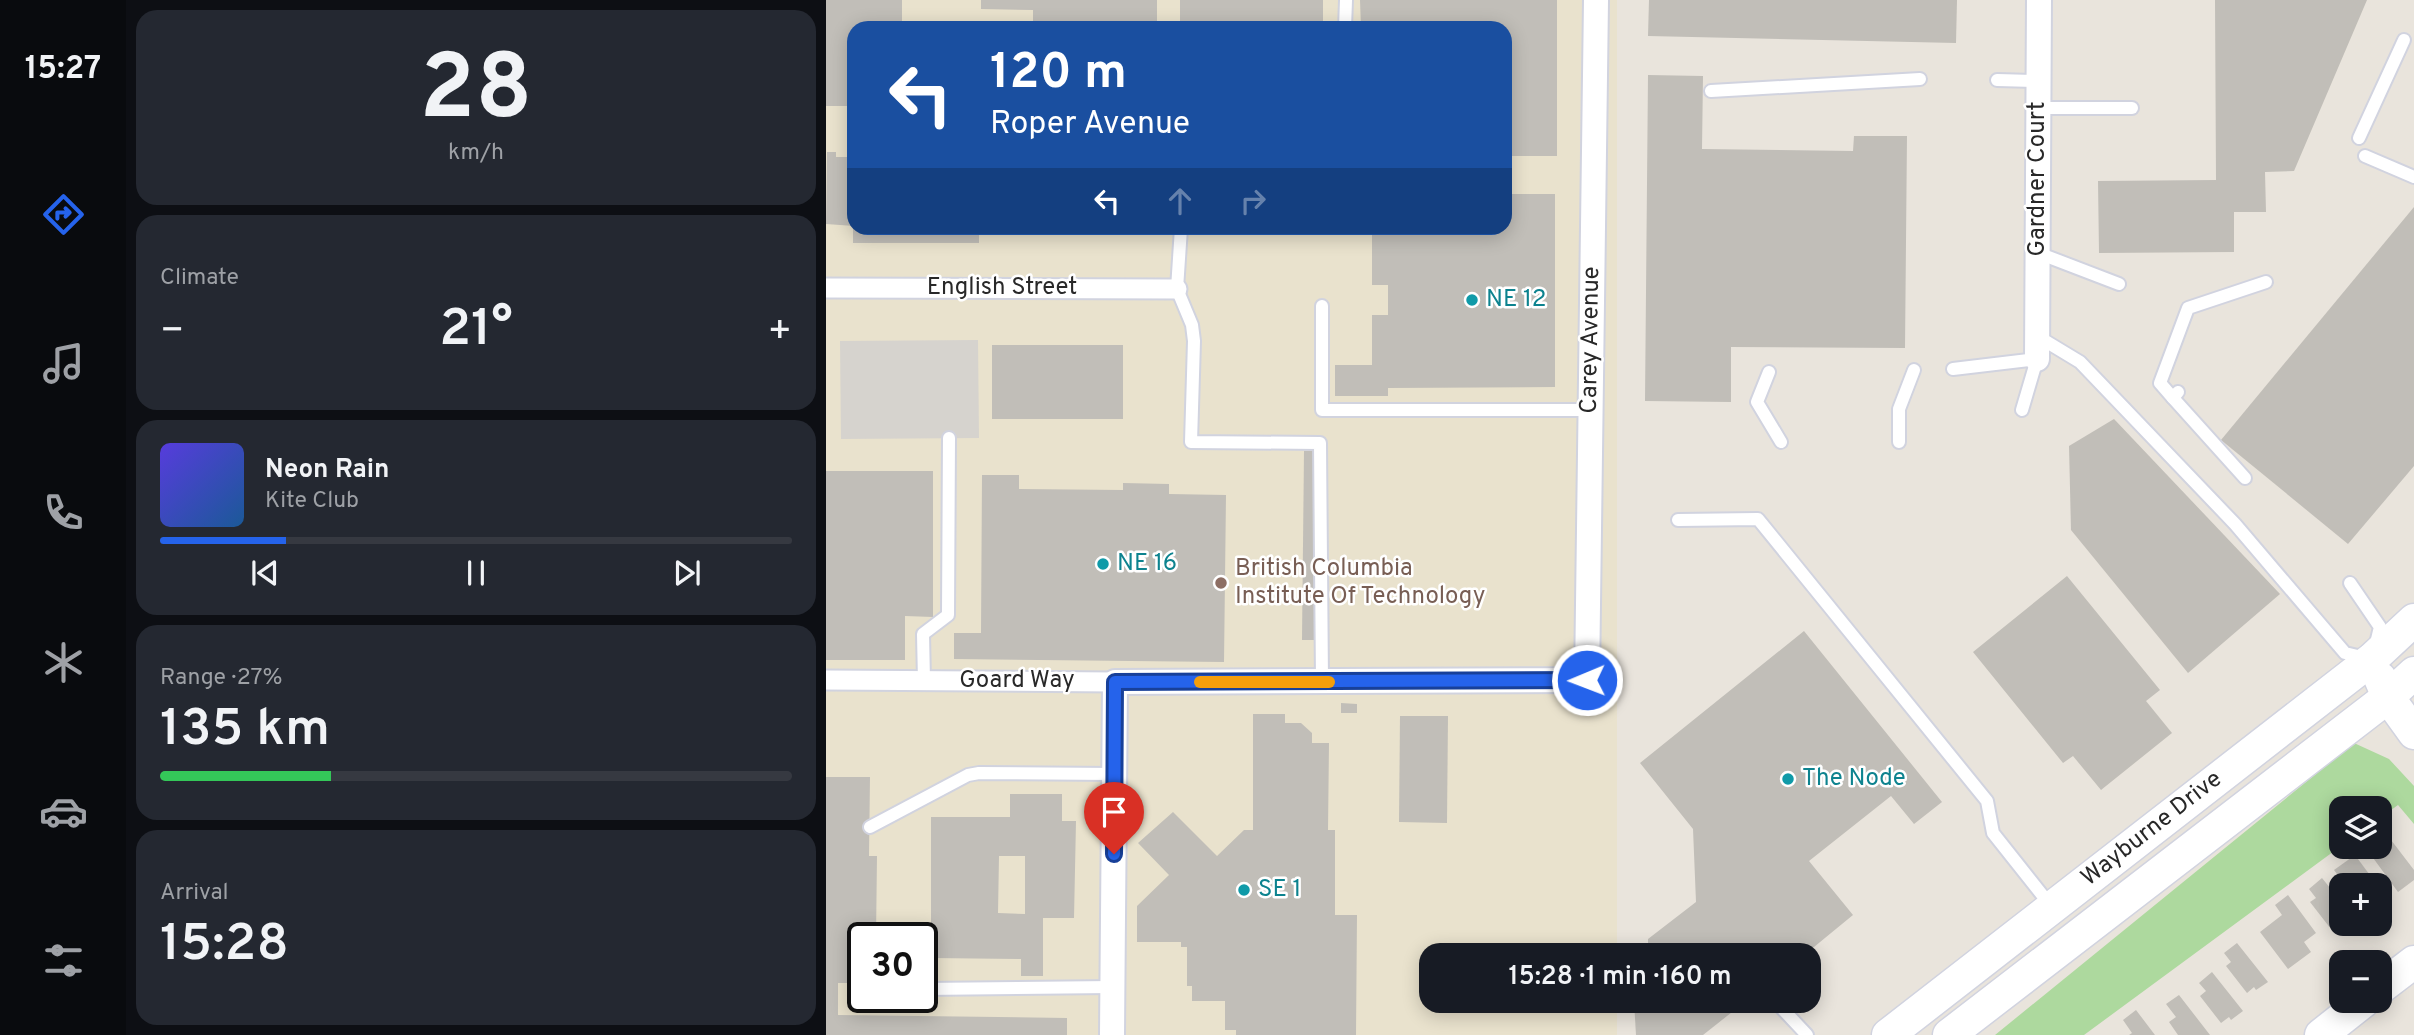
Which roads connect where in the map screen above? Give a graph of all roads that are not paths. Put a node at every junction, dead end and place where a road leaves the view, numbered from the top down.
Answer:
1 (1346, 0) edge
2 (1596, 0) edge
3 (2039, 0) edge
4 (1345, 21) edge
5 (2404, 40) dead end
6 (1920, 79) dead end
7 (1997, 80) dead end
8 (2039, 81) junction
9 (1711, 92) dead end
10 (2039, 108) junction
11 (2132, 108) dead end
12 (2359, 138) dead end
13 (2365, 156) dead end
14 (2414, 177) edge
15 (1181, 235) edge
16 (2038, 253) junction
17 (2266, 282) dead end
18 (2119, 284) dead end
19 (826, 288) edge
20 (1177, 289) junction
21 (1322, 306) dead end
22 (2037, 348) junction
23 (1953, 369) dead end
24 (1914, 370) dead end
25 (1769, 372) dead end
26 (1589, 410) junction
27 (2022, 410) dead end
28 (949, 438) dead end
29 (1781, 442) dead end
30 (1899, 442) dead end
31 (2245, 478) dead end
32 (1678, 520) dead end
33 (2350, 583) dead end
34 (2414, 620) edge
35 (2372, 659) junction
36 (2414, 673) edge
37 (826, 680) edge
38 (1587, 680) joint
39 (924, 681) junction
40 (1115, 682) junction
41 (1322, 682) junction
42 (2388, 697) junction
43 (2414, 733) edge
44 (1114, 774) junction
45 (870, 827) dead end
46 (2051, 906) junction
47 (2414, 962) edge
48 (2392, 979) edge
49 (1113, 987) junction
50 (938, 989) edge
51 (1786, 1013) edge
52 (2349, 1013) edge
53 (1112, 1035) edge
54 (1807, 1035) edge
55 (1888, 1035) edge
56 (1949, 1035) edge
57 (2321, 1035) edge

1 - 4 lane
2 - 26 street, Carey Avenue
3 - 8 street, Gardner Court
5 - 12 lane
6 - 9 lane
7 - 8 lane
8 - 10 street, Gardner Court
10 - 11 lane
10 - 16 street, Gardner Court
13 - 14 lane
15 - 20 lane
16 - 18 lane
16 - 22 street, Gardner Court
17 - 31 lane
19 - 20 street, English Street
20 - 41 lane
21 - 26 lane
22 - 23 lane
22 - 27 lane
22 - 35 lane
24 - 30 lane
25 - 29 lane
26 - 38 street, Carey Avenue
28 - 39 lane
32 - 46 lane
33 - 35 lane
34 - 35 street, Wayburne Drive
35 - 42 street
35 - 46 street, Wayburne Drive
36 - 42 street, Wayburne Drive
37 - 39 street, Goard Way
38 - 41 street, Goard Way
39 - 40 street, Goard Way
40 - 41 street, Goard Way
40 - 44 street
42 - 43 street
42 - 56 street, Wayburne Drive
44 - 45 lane
44 - 49 street
46 - 55 street, Wayburne Drive
47 - 48 street
49 - 50 lane
49 - 53 street
51 - 54 lane
52 - 57 street

